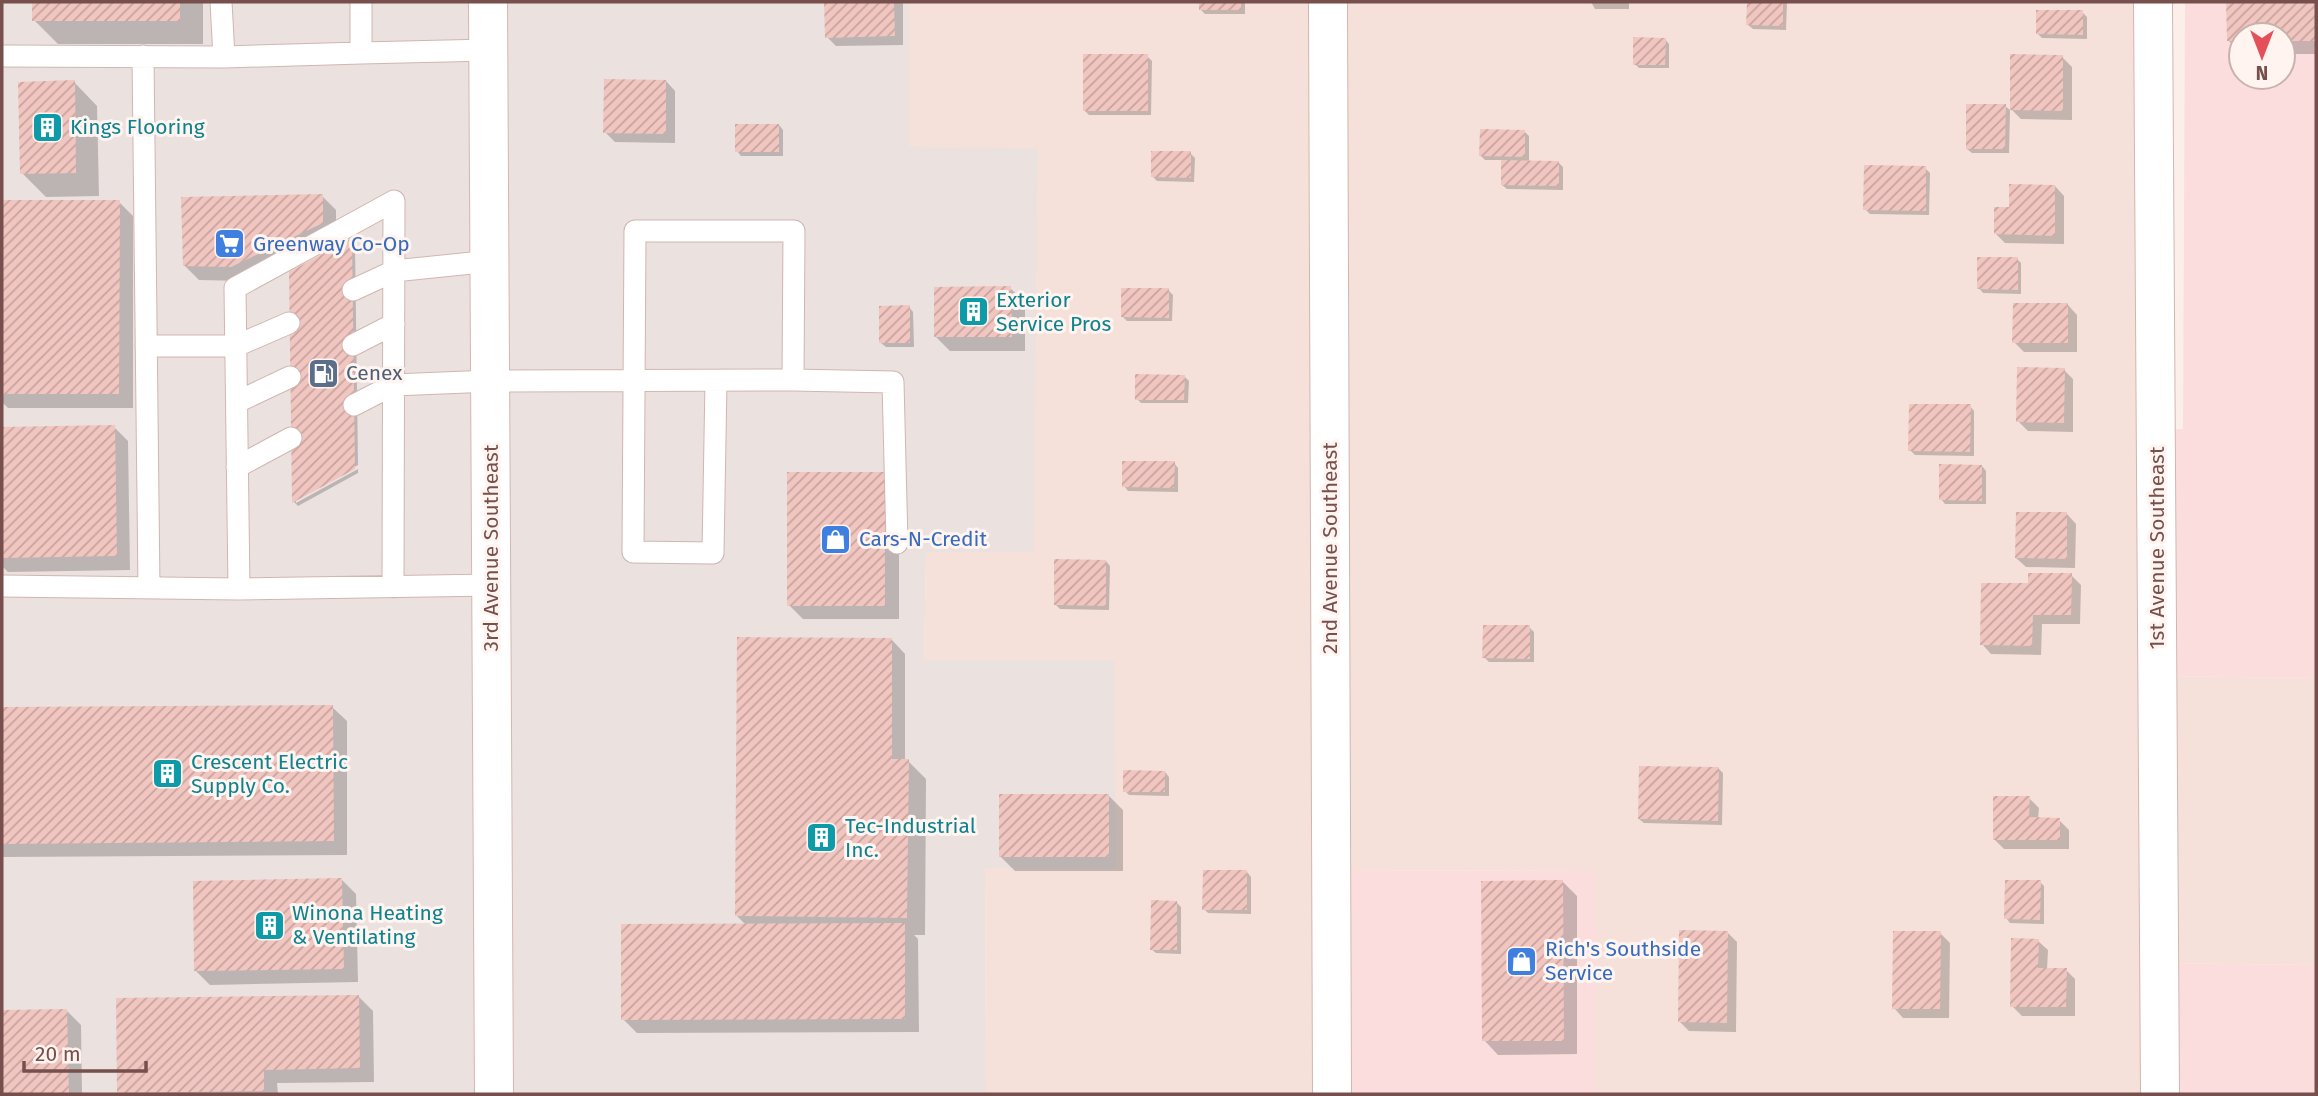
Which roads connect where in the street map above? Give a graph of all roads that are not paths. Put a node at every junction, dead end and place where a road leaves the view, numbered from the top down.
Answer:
1 (221, 2) edge
2 (361, 2) edge
3 (488, 2) edge
4 (1328, 2) edge
5 (2153, 2) edge
6 (489, 50) junction
7 (361, 53) junction
8 (2, 56) edge
9 (143, 56) junction
10 (224, 57) junction
11 (491, 261) junction
12 (394, 271) junction
13 (353, 290) dead end
14 (289, 323) dead end
15 (394, 324) junction
16 (353, 345) dead end
17 (146, 346) junction
18 (236, 346) junction
19 (290, 377) dead end
20 (793, 380) junction
21 (491, 381) junction
22 (633, 381) junction
23 (716, 381) junction
24 (393, 385) junction
25 (237, 402) junction
26 (354, 405) dead end
27 (291, 438) dead end
28 (237, 467) junction
29 (897, 543) dead end
30 (492, 585) junction
31 (2, 586) edge
32 (393, 587) junction
33 (149, 588) junction
34 (239, 589) junction
35 (494, 1094) edge
36 (1332, 1094) edge
37 (2160, 1094) edge

1 - 10 lane
2 - 7 lane
3 - 6 street, 3rd Avenue Southeast
4 - 36 street, 2nd Avenue Southeast
5 - 37 street, 1st Avenue Southeast
6 - 7 lane
6 - 11 street, 3rd Avenue Southeast
7 - 10 lane
8 - 9 lane
9 - 10 lane
9 - 17 lane
11 - 12 lane
11 - 21 street, 3rd Avenue Southeast
12 - 13 lane
12 - 15 lane
12 - 18 lane
14 - 18 lane
15 - 16 lane
15 - 24 lane
17 - 18 lane
17 - 33 lane
18 - 25 lane
19 - 25 lane
20 - 22 lane
20 - 23 lane
20 - 29 lane
21 - 22 lane
21 - 24 lane
21 - 30 street, 3rd Avenue Southeast
22 - 23 lane
22 - 23 lane
24 - 26 lane
24 - 32 lane
25 - 28 lane
27 - 28 lane
28 - 34 lane
30 - 32 lane
30 - 35 street, 3rd Avenue Southeast
31 - 33 lane
32 - 34 lane
33 - 34 lane

